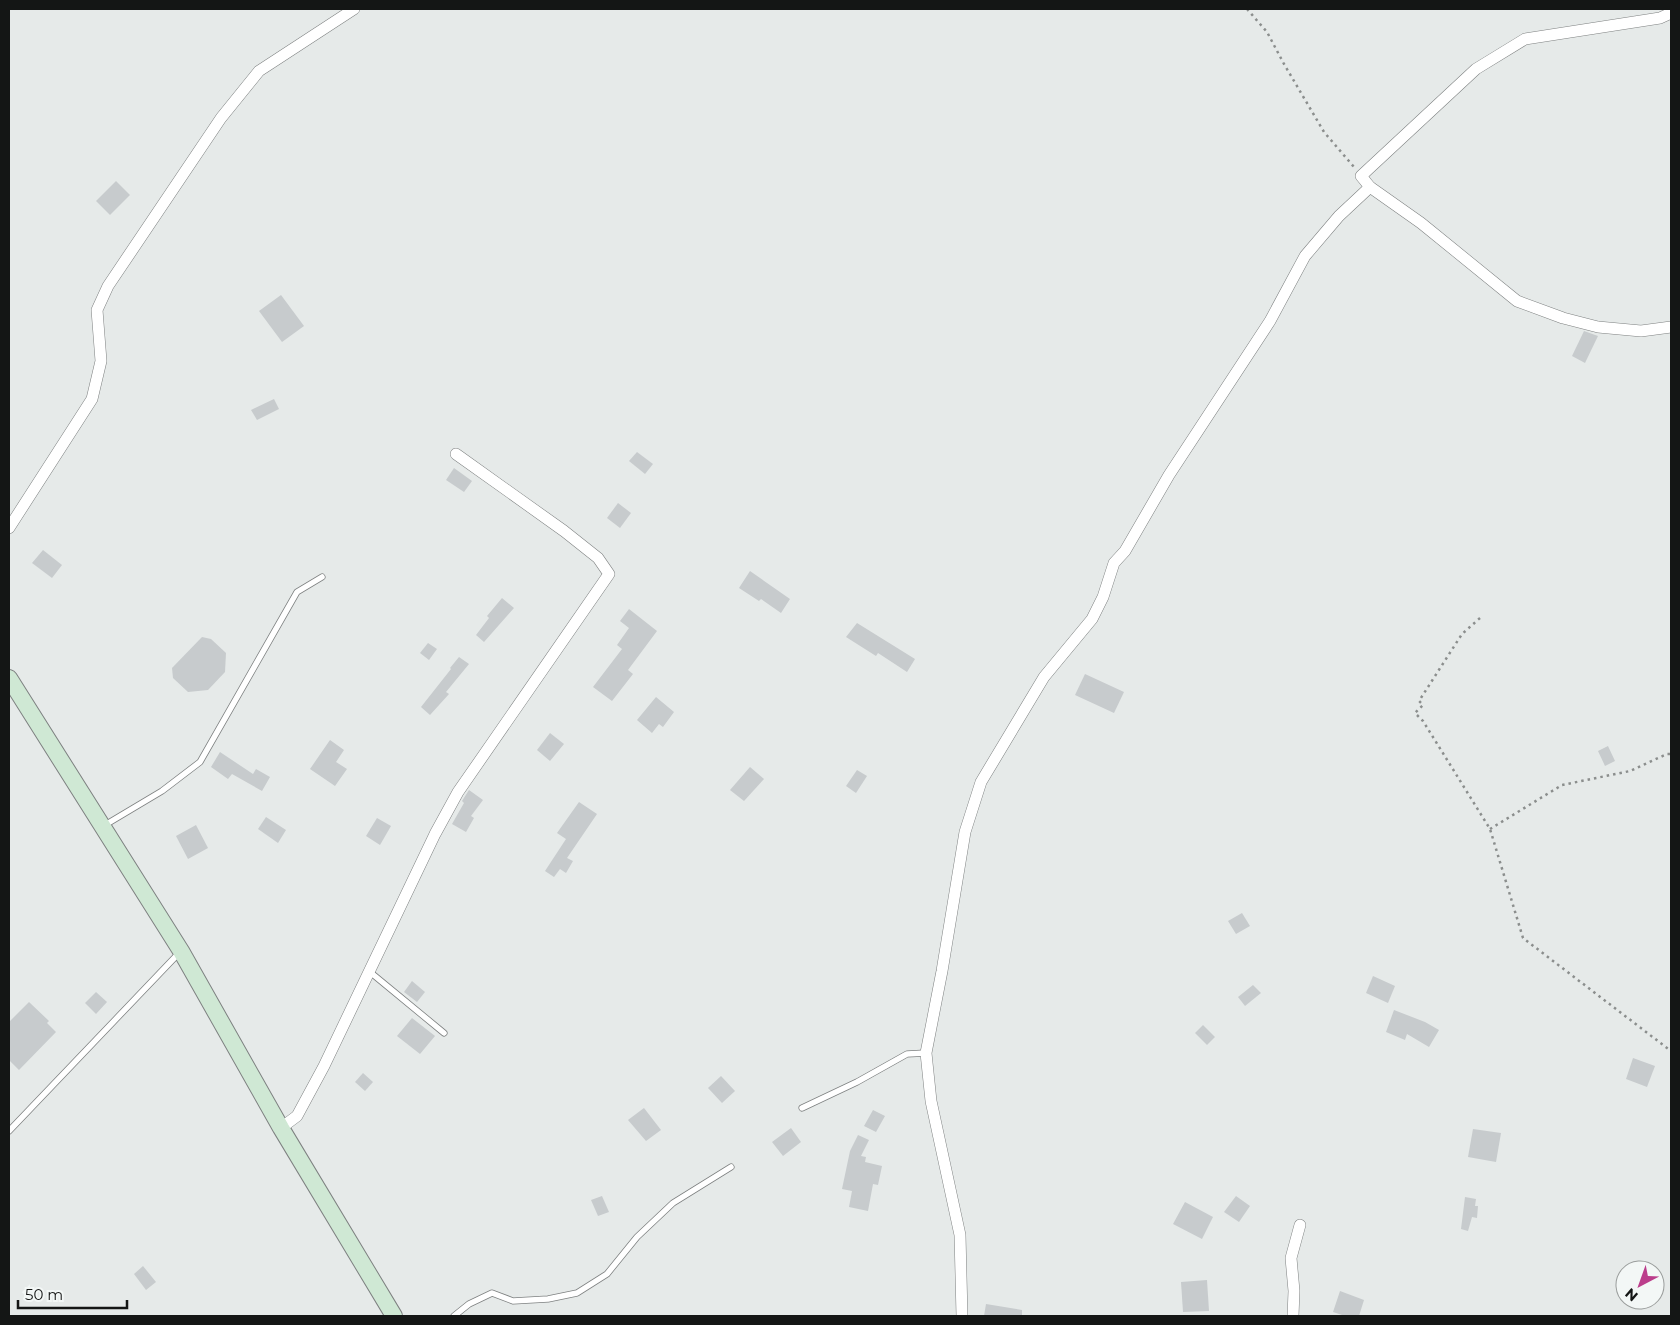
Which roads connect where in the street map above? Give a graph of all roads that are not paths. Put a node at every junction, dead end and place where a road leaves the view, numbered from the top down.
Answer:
1 (354, 9) edge
2 (1671, 13) edge
3 (1370, 187) junction
4 (1671, 328) edge
5 (456, 454) dead end
6 (9, 528) edge
7 (322, 576) dead end
8 (9, 678) edge
9 (103, 826) junction
10 (181, 951) junction
11 (370, 972) junction
12 (444, 1033) dead end
13 (926, 1053) junction
14 (802, 1108) dead end
15 (281, 1128) junction
16 (9, 1131) edge
17 (731, 1167) dead end
18 (1300, 1225) dead end
19 (394, 1316) edge
20 (454, 1316) edge
21 (962, 1316) edge
22 (1294, 1316) edge

1 - 6 street
2 - 3 street
3 - 4 street
3 - 13 street
5 - 11 street
7 - 9 lane
8 - 9 street
9 - 10 street
10 - 15 street
10 - 16 lane
11 - 12 lane
11 - 15 street
13 - 14 lane
13 - 21 street
15 - 19 street
17 - 20 lane
18 - 22 street

